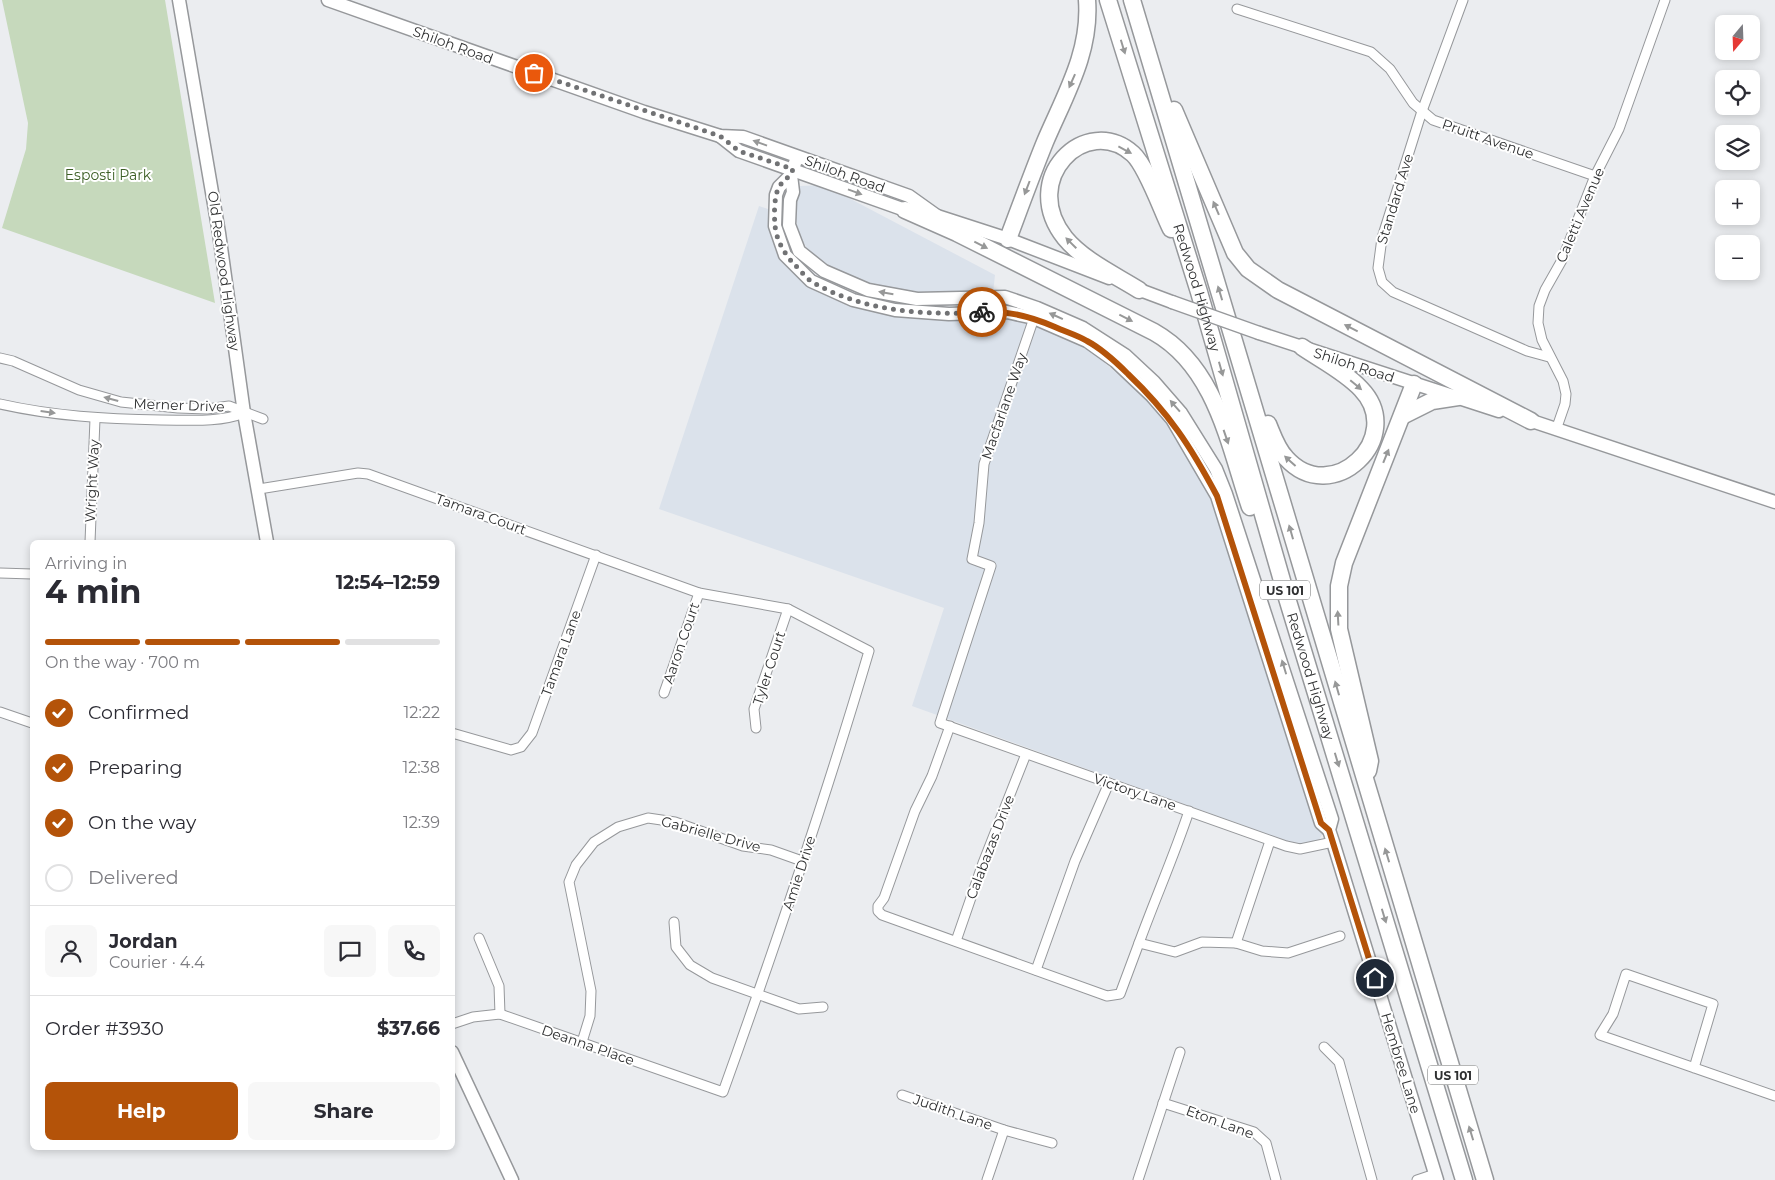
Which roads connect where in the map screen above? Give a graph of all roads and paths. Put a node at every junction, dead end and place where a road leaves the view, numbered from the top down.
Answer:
1 (179, 0) edge
2 (328, 0) edge
3 (1087, 0) edge
4 (1108, 0) edge
5 (1132, 0) edge
6 (1463, 0) edge
7 (1665, 0) edge
8 (1237, 10) dead end
9 (1142, 35) junction
10 (1422, 112) junction
11 (720, 136) junction
12 (797, 157) junction
13 (792, 172) junction
14 (1595, 176) junction
15 (905, 210) junction
16 (937, 216) junction
17 (1008, 239) junction
18 (1140, 290) junction
19 (1199, 292) junction
20 (957, 299) junction
21 (895, 310) junction
22 (1036, 313) junction
23 (1302, 347) junction
24 (1238, 350) junction
25 (0, 358) edge
26 (1549, 358) junction
27 (1414, 384) junction
28 (1458, 398) junction
29 (0, 404) edge
30 (244, 413) junction
31 (1402, 416) junction
32 (263, 418) dead end
33 (95, 419) junction
34 (1531, 421) junction
35 (1556, 430) junction
36 (259, 489) junction
37 (1775, 502) edge
38 (90, 540) edge
39 (266, 540) edge
40 (596, 555) junction
41 (0, 573) edge
42 (30, 574) edge
43 (699, 593) junction
44 (1287, 598) junction
45 (788, 609) junction
46 (869, 651) joint
47 (664, 693) dead end
48 (0, 712) edge
49 (30, 722) edge
50 (940, 723) joint
51 (950, 726) junction
52 (756, 728) dead end
53 (455, 734) edge
54 (1026, 754) junction
55 (1108, 783) junction
56 (1366, 785) junction
57 (1189, 811) junction
58 (1331, 836) junction
59 (1270, 841) junction
60 (802, 861) junction
61 (674, 922) dead end
62 (1340, 936) dead end
63 (478, 938) dead end
64 (956, 941) junction
65 (1139, 943) junction
66 (1236, 943) junction
67 (1036, 970) junction
68 (758, 994) junction
69 (823, 1008) dead end
70 (500, 1014) junction
71 (455, 1023) edge
72 (582, 1042) junction
73 (1324, 1047) dead end
74 (1180, 1052) dead end
75 (455, 1058) edge
76 (1694, 1068) junction
77 (723, 1092) joint
78 (902, 1095) dead end
79 (1775, 1096) edge
80 (1164, 1103) junction
81 (1004, 1130) junction
82 (1052, 1143) dead end
83 (1436, 1177) edge
84 (512, 1180) edge
85 (987, 1180) edge
86 (1138, 1180) edge
87 (1276, 1180) edge
88 (1372, 1180) edge
89 (1417, 1180) edge
90 (1464, 1180) edge
91 (1485, 1180) edge

1 - 30 main road, Old Redwood Highway
2 - 11 main road, Shiloh Road
3 -> 17 highway
4 -> 19 highway, Redwood Highway / US 101
5 - 9 highway, Redwood Highway / US 101
6 - 10 street, Standard Ave
7 - 14 street, Caletti Avenue
8 - 10 street, Pruitt Avenue
24 -> 9 highway, Redwood Highway / US 101
34 -> 9 highway
10 - 14 street, Pruitt Avenue
10 - 26 street, Standard Ave
12 -> 11 main road, Shiloh Road
11 - 13 main road, Shiloh Road
12 - 13 main road, Hembree Lane
12 - 16 main road, Shiloh Road
13 -> 15 main road, Shiloh Road
20 -> 13 main road, Hembree Lane
13 - 21 main road, Hembree Lane
14 - 26 street, Caletti Avenue
15 - 16 main road, Shiloh Road
15 -> 44 highway
16 - 17 main road, Shiloh Road
17 - 18 main road, Shiloh Road
18 -> 19 highway
18 - 23 main road, Shiloh Road, bridge
19 -> 44 highway, Redwood Highway / US 101
20 - 21 main road
20 - 22 main road, Hembree Lane
21 - 22 main road, Hembree Lane
22 - 50 street, Macfarlane Way
22 - 58 main road, Hembree Lane
23 -> 24 highway
23 - 27 main road, Shiloh Road
56 -> 24 highway, Redwood Highway / US 101
30 -> 25 street, Merner Drive
26 - 35 street, Caletti Avenue
27 - 28 main road, Shiloh Road
27 - 31 highway
28 - 31 highway
28 - 34 main road, Shiloh Road
29 -> 33 street, Merner Drive
30 - 32 street, Merner Drive
30 - 33 street, Merner Drive
30 - 36 main road, Old Redwood Highway
56 -> 31 highway
33 - 38 street, Wright Way
34 - 35 main road, Shiloh Road
35 - 37 main road, Shiloh Road
36 - 39 main road, Old Redwood Highway
36 - 40 street, Tamara Court
40 - 43 street, Tamara Court
40 - 53 street, Tamara Lane
41 - 42 street
43 - 45 street, Tamara Court
43 - 47 street, Aaron Court
44 -> 90 highway, Redwood Highway / US 101
45 - 46 street, Tamara Court
45 - 52 street, Tyler Court
46 - 60 street, Amie Drive
48 - 49 street
50 - 51 street, Victory Lane
51 - 54 street, Victory Lane
51 - 64 street
54 - 55 street, Victory Lane
54 - 64 street, Calabazas Drive
55 - 57 street, Victory Lane
55 - 67 street
91 -> 56 highway, Redwood Highway / US 101
57 - 59 street, Victory Lane
57 - 65 street
58 - 59 street, Victory Lane
58 - 83 main road, Hembree Lane
59 - 66 street
60 - 68 street, Amie Drive
60 - 72 street, Gabrielle Drive
61 - 68 street
62 - 66 street
63 - 70 street
64 - 67 street
65 - 66 street
65 - 67 street
68 - 69 street
68 - 77 street, Amie Drive
70 - 71 street, Deanna Place
70 - 72 street, Deanna Place
72 - 77 street, Deanna Place
73 - 88 street
74 - 80 street
75 - 84 main road
76 - 76 street
76 - 79 street
78 - 81 street, Judith Lane
80 - 86 street
80 - 87 street, Eton Lane
81 - 82 street, Judith Lane
81 - 85 street
83 - 89 street

